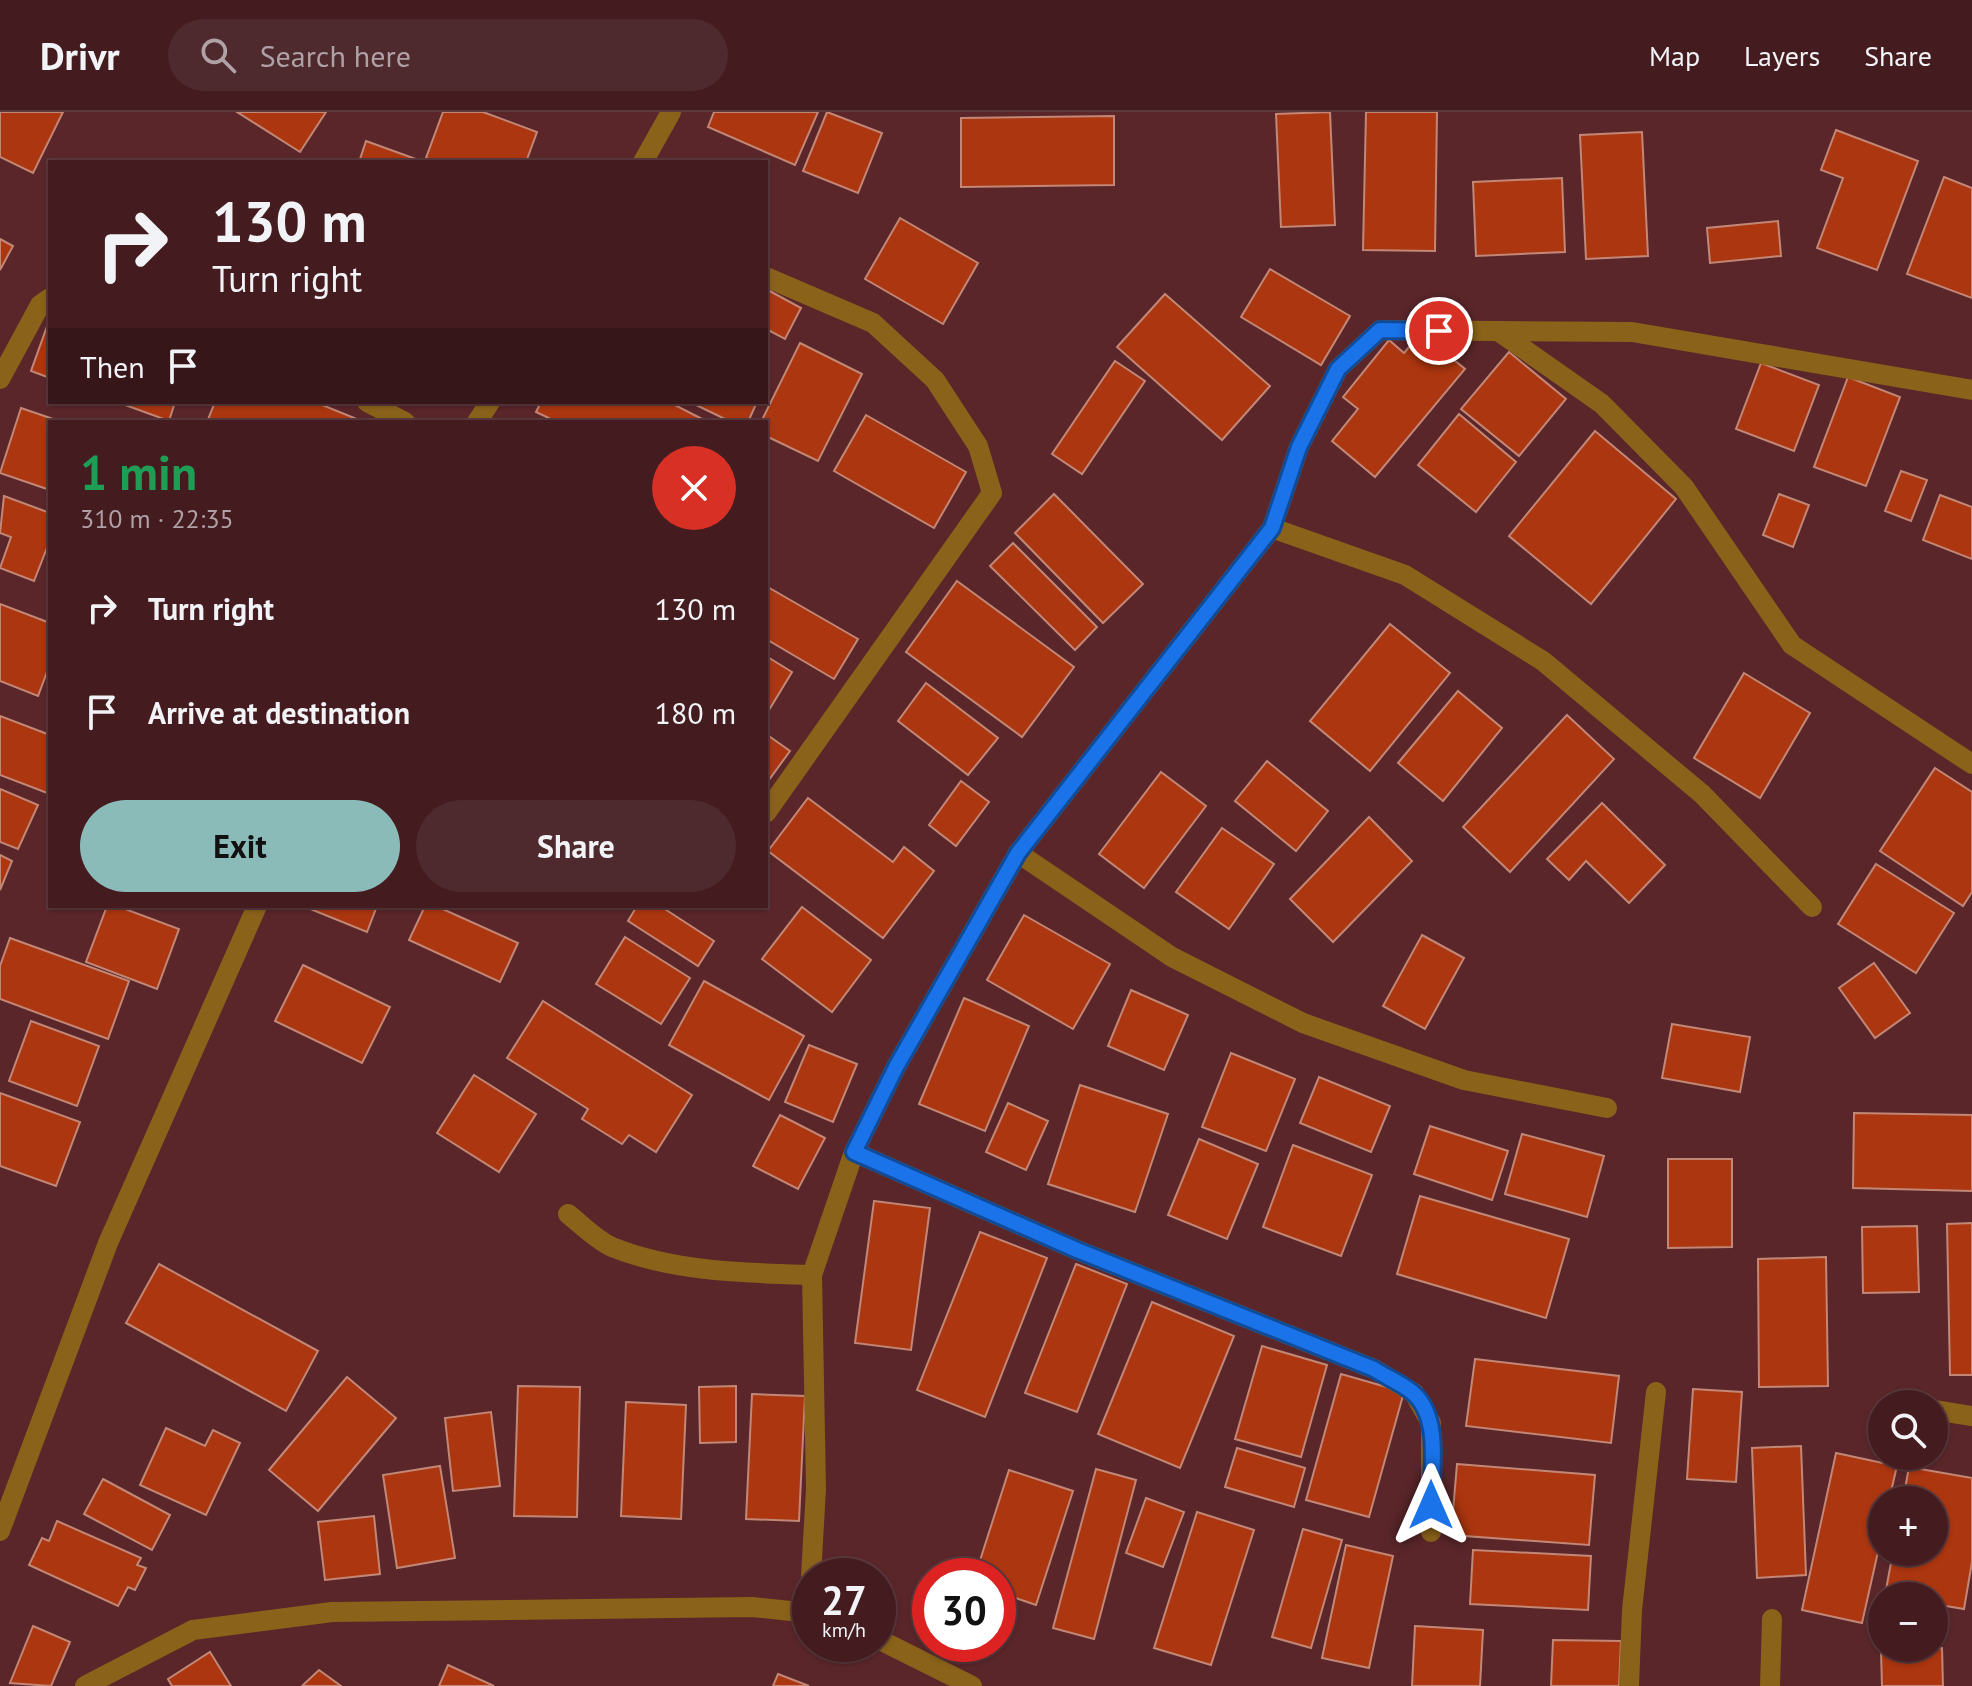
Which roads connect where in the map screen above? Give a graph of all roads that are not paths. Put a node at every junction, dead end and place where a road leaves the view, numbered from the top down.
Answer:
1 (671, 112) edge
2 (644, 160) edge
3 (768, 278) edge
4 (48, 299) edge
5 (1498, 331) junction
6 (0, 379) edge
7 (1972, 390) edge
8 (371, 404) edge
9 (401, 420) edge
10 (1272, 528) junction
11 (1972, 764) edge
12 (768, 810) edge
13 (1018, 853) junction
14 (1812, 907) dead end
15 (256, 908) edge
16 (1607, 1108) dead end
17 (854, 1152) junction
18 (568, 1214) dead end
19 (812, 1275) junction
20 (1656, 1392) dead end
21 (1948, 1412) edge
22 (1972, 1416) edge
23 (0, 1531) edge
24 (1431, 1532) dead end
25 (812, 1558) edge
26 (792, 1611) edge
27 (1772, 1619) dead end
28 (896, 1648) edge
29 (85, 1686) edge
30 (972, 1686) edge
31 (1629, 1686) edge
32 (1770, 1686) edge

1 - 2 street
3 - 12 street
4 - 6 street
5 - 7 street
5 - 10 street
5 - 11 street
8 - 9 street
10 - 13 street
10 - 14 street
13 - 16 street
13 - 17 street
15 - 23 street
17 - 19 street
17 - 24 street
18 - 19 street
19 - 25 street
20 - 31 street
21 - 22 street
26 - 29 street
27 - 32 street
28 - 30 street

